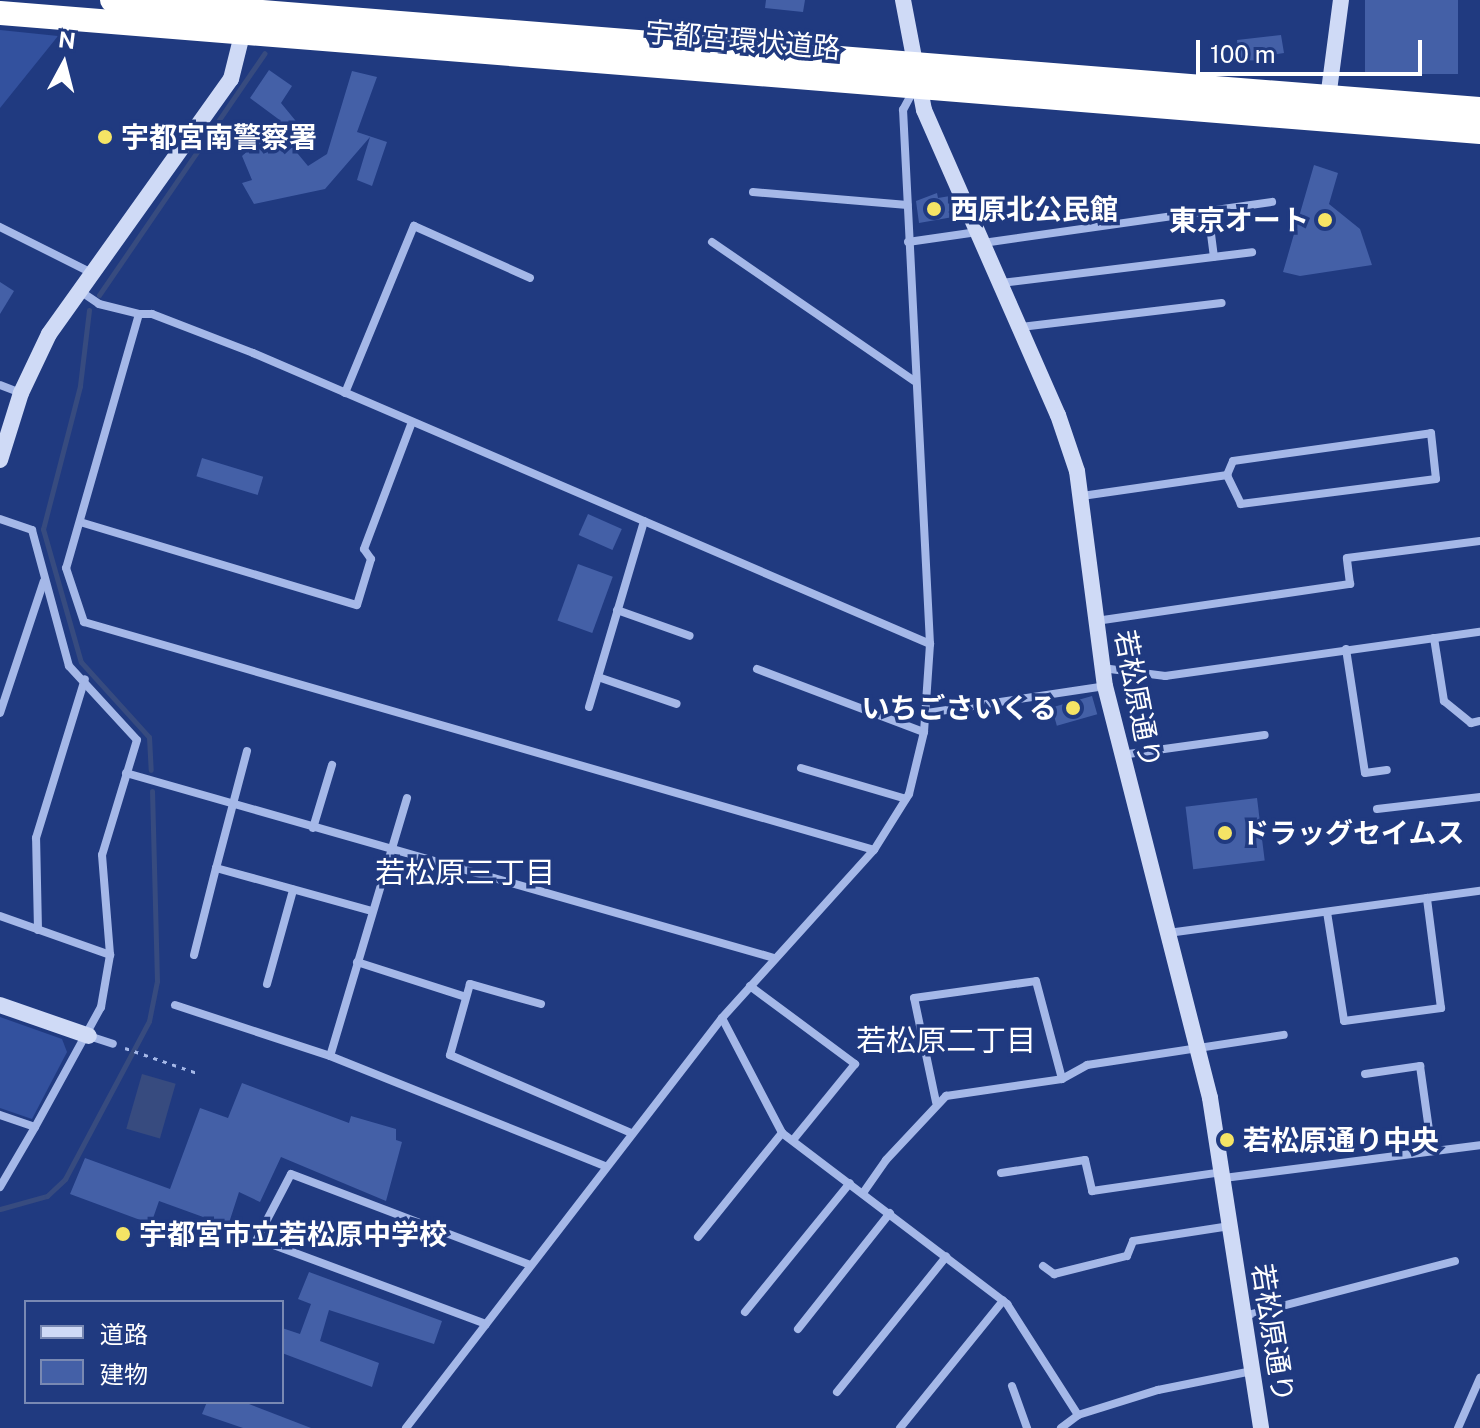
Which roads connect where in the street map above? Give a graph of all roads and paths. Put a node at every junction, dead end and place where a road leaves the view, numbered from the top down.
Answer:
1 (112, 0) edge
2 (903, 0) edge
3 (1341, 0) edge
4 (0, 13) edge
5 (245, 22) junction
6 (915, 74) junction
7 (1327, 107) junction
8 (1480, 109) edge
9 (1480, 132) edge
10 (753, 192) dead end
11 (1272, 202) dead end
12 (907, 205) junction
13 (1208, 211) junction
14 (0, 227) edge
15 (980, 237) junction
16 (712, 242) dead end
17 (908, 242) junction
18 (1252, 252) dead end
19 (1214, 257) junction
20 (92, 273) junction
21 (530, 278) dead end
22 (1001, 283) junction
23 (79, 291) junction
24 (1222, 303) dead end
25 (139, 314) junction
26 (1021, 327) junction
27 (914, 381) junction
28 (0, 385) edge
29 (21, 393) junction
30 (345, 393) junction
31 (412, 422) junction
32 (0, 460) edge
33 (1227, 475) junction
34 (1082, 496) junction
35 (0, 519) edge
36 (644, 521) junction
37 (80, 522) junction
38 (1480, 541) edge
39 (44, 580) junction
40 (617, 610) junction
41 (1096, 621) junction
42 (1480, 632) edge
43 (690, 636) dead end
44 (1434, 638) junction
45 (930, 644) junction
46 (1346, 649) junction
47 (1102, 668) junction
48 (757, 669) dead end
49 (598, 677) junction
50 (85, 679) junction
51 (1105, 686) junction
52 (677, 704) dead end
53 (589, 707) dead end
54 (0, 713) edge
55 (927, 713) junction
56 (1480, 721) edge
57 (924, 732) junction
58 (1265, 735) dead end
59 (247, 751) dead end
60 (1121, 755) junction
61 (332, 765) dead end
62 (801, 768) dead end
63 (1387, 770) dead end
64 (126, 773) junction
65 (1480, 797) edge
66 (407, 798) dead end
67 (906, 799) junction
68 (232, 805) junction
69 (1377, 809) dead end
70 (313, 828) junction
71 (874, 850) junction
72 (391, 851) junction
73 (216, 868) junction
74 (293, 890) junction
75 (1480, 891) edge
76 (1427, 898) junction
77 (372, 911) junction
78 (1327, 912) junction
79 (0, 916) edge
80 (38, 930) junction
81 (1168, 933) junction
82 (110, 955) junction
83 (194, 955) dead end
84 (774, 958) junction
85 (357, 962) junction
86 (267, 984) dead end
87 (750, 986) junction
88 (466, 997) junction
89 (541, 1004) dead end
90 (0, 1005) edge
91 (175, 1005) dead end
92 (722, 1018) junction
93 (1284, 1035) dead end
94 (89, 1036) junction
95 (113, 1044) dead end
96 (123, 1048) dead end
97 (1198, 1050) junction
98 (330, 1056) junction
99 (197, 1073) dead end
100 (1365, 1074) dead end
101 (1062, 1079) junction
102 (936, 1102) junction
103 (0, 1115) edge
104 (35, 1127) junction
105 (631, 1133) junction
106 (782, 1133) junction
107 (793, 1140) junction
108 (1480, 1145) edge
109 (1432, 1151) junction
110 (605, 1166) junction
111 (1001, 1173) dead end
112 (1223, 1175) junction
113 (850, 1183) junction
114 (0, 1187) edge
115 (863, 1193) junction
116 (890, 1213) junction
117 (1231, 1226) junction
118 (698, 1237) dead end
119 (946, 1257) junction
120 (1455, 1261) dead end
121 (530, 1265) junction
122 (1043, 1266) dead end
123 (1003, 1301) junction
124 (745, 1312) dead end
125 (1244, 1316) junction
126 (486, 1324) junction
127 (798, 1329) dead end
128 (1252, 1371) junction
129 (1480, 1378) edge
130 (1012, 1386) dead end
131 (837, 1392) dead end
132 (1078, 1415) junction
133 (406, 1428) edge
134 (900, 1428) edge
135 (1027, 1428) edge
136 (1061, 1428) edge
137 (1261, 1428) edge
138 (1458, 1428) edge

1 - 5 highway, 宇都宮環状道路
2 - 6 street, 若松原通り
3 - 7 street
4 - 5 highway, 宇都宮環状道路
5 - 6 highway, 宇都宮環状道路
5 - 20 street
6 - 7 highway, 宇都宮環状道路
6 - 12 street
6 - 15 street, 若松原通り
7 - 8 highway, 宇都宮環状道路
7 - 9 highway, 宇都宮環状道路
10 - 12 street
11 - 13 street
12 - 17 street
13 - 15 street
13 - 19 street
14 - 20 street
15 - 17 street
15 - 22 street, 若松原通り
16 - 27 street
17 - 27 street
18 - 19 street
19 - 22 street
20 - 23 street
21 - 30 street
22 - 26 street, 若松原通り
23 - 25 street
23 - 29 street
24 - 26 street
25 - 30 street
25 - 37 street
26 - 34 street, 若松原通り
27 - 45 street
28 - 29 street
29 - 32 street
30 - 31 street
31 - 36 street
31 - 37 street
33 - 33 street
33 - 34 street
34 - 41 street, 若松原通り
35 - 39 street
36 - 40 street
36 - 45 street
37 - 71 street
38 - 41 street
39 - 50 street
39 - 54 street
40 - 43 street
40 - 49 street
41 - 47 street, 若松原通り
42 - 44 street
44 - 46 street
44 - 56 street
45 - 55 street
46 - 47 street
46 - 63 street
47 - 51 street, 若松原通り
48 - 57 street
49 - 52 street
49 - 53 street
50 - 64 street
50 - 80 street
51 - 55 street
51 - 60 street, 若松原通り
55 - 57 street
57 - 67 street
58 - 60 street
59 - 68 street
60 - 81 street, 若松原通り
61 - 70 street
62 - 67 street
64 - 68 street
64 - 82 street
65 - 69 street
66 - 72 street
67 - 71 street
68 - 70 street
68 - 73 street
70 - 72 street
71 - 84 street
72 - 77 street
72 - 84 street
73 - 74 street
73 - 83 street
74 - 77 street
74 - 86 street
75 - 76 street
76 - 78 street
76 - 78 street
77 - 85 street
78 - 81 street
79 - 80 street
80 - 82 street
81 - 97 street, 若松原通り
82 - 94 street
84 - 87 street
85 - 88 street
85 - 98 street
87 - 92 street
87 - 107 street
88 - 89 street
88 - 105 street
90 - 94 street
91 - 98 street
92 - 105 street
92 - 106 street
93 - 97 street
94 - 95 street
94 - 104 street
96 - 99 path
97 - 101 street
97 - 112 street, 若松原通り
98 - 110 street
100 - 109 street
101 - 102 street
101 - 102 street
102 - 115 street
103 - 104 street
104 - 114 street
105 - 110 street
106 - 107 street
106 - 118 street
107 - 113 street
108 - 109 street
109 - 112 street
110 - 121 street
111 - 112 street
112 - 117 street, 若松原通り
113 - 115 street
113 - 124 street
115 - 116 street
116 - 119 street
116 - 127 street
117 - 122 street
117 - 125 street, 若松原通り
119 - 123 street
119 - 131 street
120 - 125 street
121 - 126 street
121 - 126 street
123 - 132 street
123 - 134 street
125 - 128 street, 若松原通り
126 - 133 street
128 - 132 street
128 - 137 street, 若松原通り
129 - 138 street
130 - 135 street
132 - 136 street

